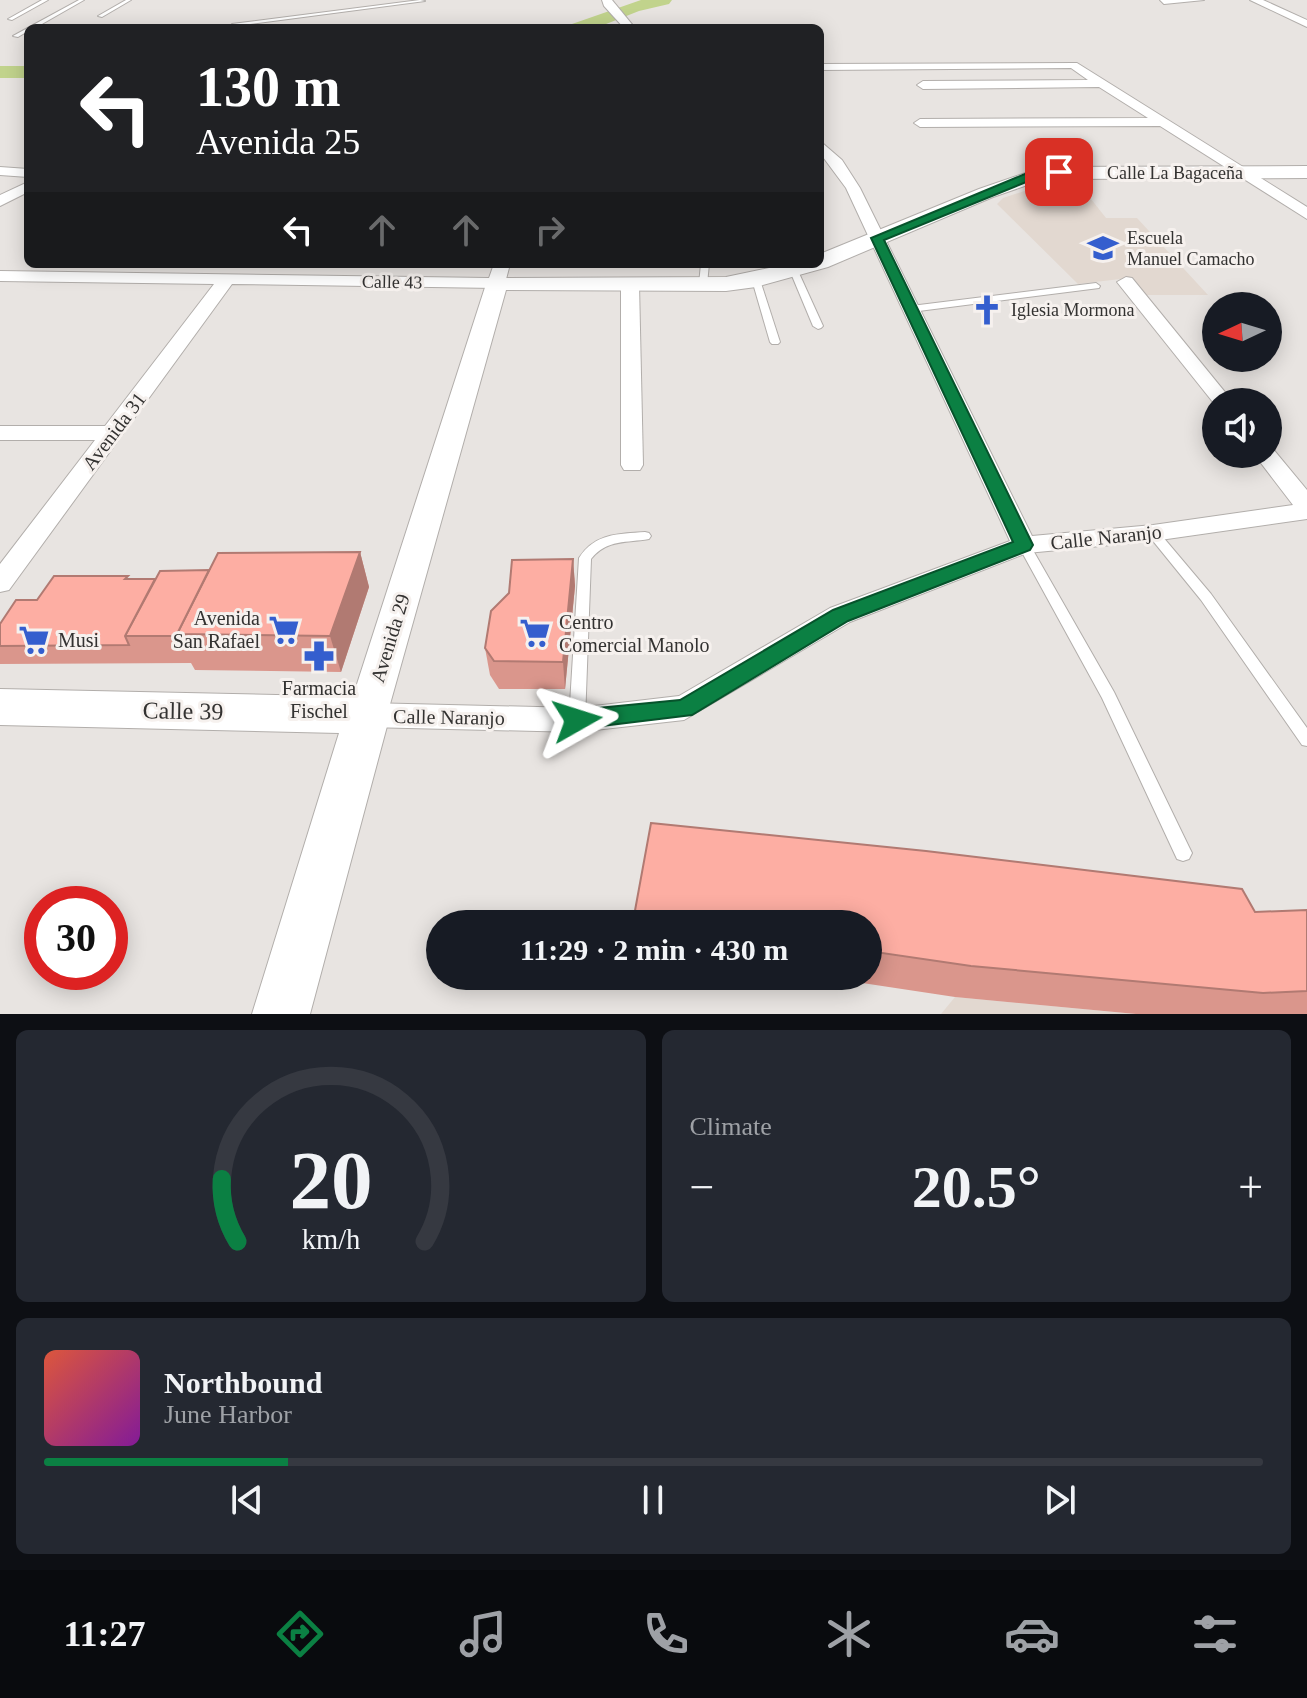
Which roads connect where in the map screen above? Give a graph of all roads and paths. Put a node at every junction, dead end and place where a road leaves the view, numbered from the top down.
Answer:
1 (46, 0) edge
2 (82, 0) edge
3 (129, 0) edge
4 (426, 0) edge
5 (1199, 0) edge
6 (1255, 0) edge
7 (1164, 1) edge
8 (607, 2) edge
9 (100, 16) dead end
10 (10, 19) dead end
11 (319, 21) dead end
12 (38, 24) edge
13 (235, 24) dead end
14 (626, 24) edge
15 (1307, 24) edge
16 (24, 32) edge
17 (16, 36) dead end
18 (824, 67) edge
19 (1099, 83) junction
20 (923, 85) dead end
21 (1161, 122) junction
22 (920, 123) dead end
23 (824, 149) edge
24 (0, 171) edge
25 (1307, 172) edge
26 (24, 173) edge
27 (1242, 173) junction
28 (24, 188) edge
29 (0, 201) edge
30 (1307, 214) edge
31 (877, 238) junction
32 (824, 260) edge
33 (120, 268) edge
34 (800, 268) edge
35 (804, 268) edge
36 (499, 274) edge
37 (704, 274) edge
38 (0, 276) edge
39 (111, 279) junction
40 (227, 279) junction
41 (756, 280) junction
42 (1126, 282) dead end
43 (630, 284) junction
44 (1096, 286) dead end
45 (911, 309) junction
46 (818, 326) dead end
47 (775, 342) dead end
48 (1212, 388) edge
49 (0, 433) edge
50 (113, 433) junction
51 (632, 465) dead end
52 (1276, 468) edge
53 (1307, 508) edge
54 (1153, 533) junction
55 (645, 536) dead end
56 (1024, 545) junction
57 (0, 583) edge
58 (0, 707) edge
59 (367, 715) junction
60 (577, 720) junction
61 (1307, 740) edge
62 (1183, 853) dead end
63 (281, 1014) edge

1 - 10 lane
2 - 12 lane
3 - 9 lane
4 - 11 lane
4 - 13 lane
5 - 7 street
6 - 15 street
8 - 14 street
16 - 17 lane
18 - 19 street
19 - 20 street
19 - 21 street
21 - 22 street
21 - 27 street
23 - 31 street
24 - 26 street
25 - 27 street, Calle La Bagaceña
27 - 30 street
27 - 31 street, Calle La Bagaceña
28 - 29 street
31 - 32 street, Calle La Bagaceña
31 - 45 street
33 - 39 street
34 - 41 street
35 - 46 lane
36 - 40 street, Calle 43
36 - 43 street
36 - 59 street, Avenida 29
37 - 41 street
37 - 43 street
38 - 39 street, Calle 43
39 - 40 street, Calle 43
40 - 50 street, Avenida 31
41 - 47 lane
42 - 48 street
43 - 51 street
44 - 45 lane
45 - 56 street
49 - 50 street
50 - 57 street, Avenida 31
52 - 53 street
53 - 54 street, Calle Naranjo
54 - 56 street, Calle Naranjo
54 - 61 lane
55 - 60 lane
56 - 60 street, Calle Naranjo
56 - 62 lane
58 - 59 main road, Calle 39
59 - 60 street, Calle Naranjo
59 - 63 main road, Avenida 29

